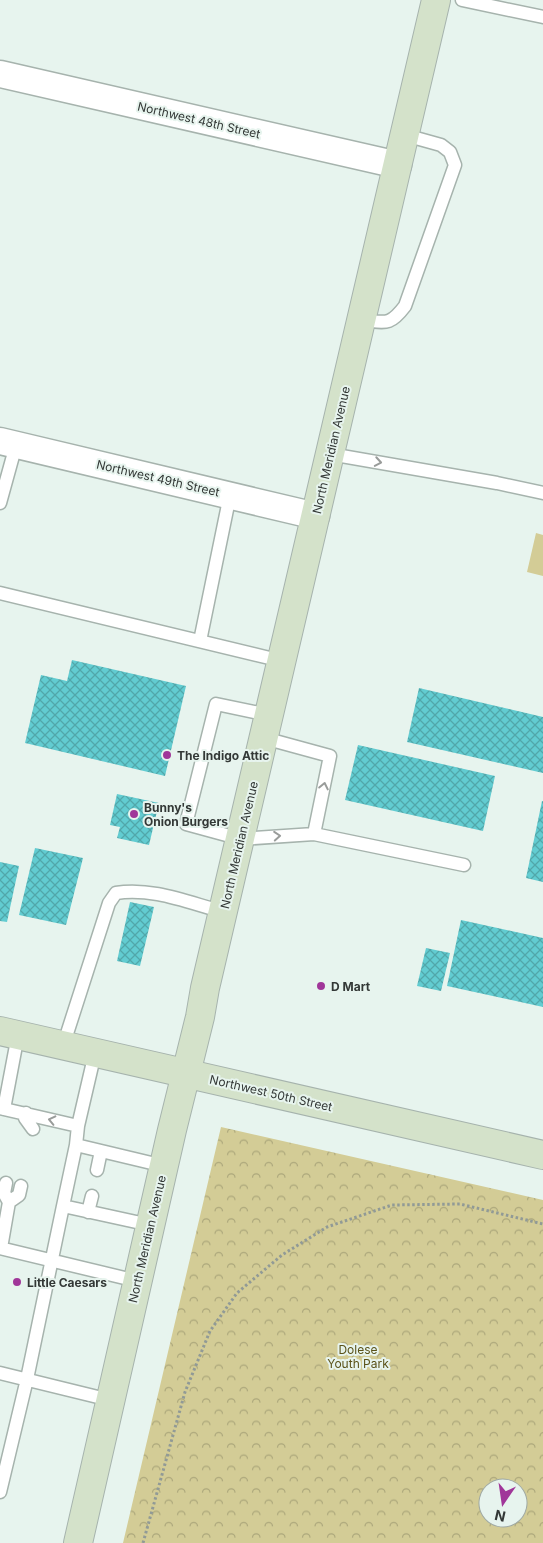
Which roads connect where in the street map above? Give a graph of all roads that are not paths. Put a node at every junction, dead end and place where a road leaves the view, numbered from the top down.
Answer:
1 (436, 0) edge
2 (462, 0) edge
3 (543, 17) edge
4 (0, 74) edge
5 (405, 135) junction
6 (398, 165) junction
7 (362, 320) junction
8 (8, 443) edge
9 (330, 454) junction
10 (543, 493) edge
11 (230, 495) junction
12 (0, 503) edge
13 (316, 516) junction
14 (0, 593) edge
15 (200, 641) junction
16 (282, 661) junction
17 (267, 727) junction
18 (314, 834) junction
19 (241, 839) junction
20 (464, 865) dead end
21 (224, 912) junction
22 (9, 1033) edge
23 (63, 1046) junction
24 (95, 1054) junction
25 (185, 1073) junction
26 (2, 1108) edge
27 (23, 1119) junction
28 (78, 1126) junction
29 (32, 1130) dead end
30 (76, 1145) junction
31 (101, 1151) junction
32 (543, 1155) edge
33 (164, 1166) junction
34 (97, 1170) dead end
35 (6, 1183) dead end
36 (21, 1186) dead end
37 (92, 1196) dead end
38 (9, 1202) junction
39 (63, 1206) junction
40 (88, 1212) junction
41 (150, 1225) junction
42 (0, 1248) edge
43 (51, 1260) junction
44 (137, 1281) junction
45 (0, 1373) edge
46 (27, 1379) junction
47 (110, 1400) junction
48 (0, 1492) edge
49 (78, 1543) edge

1 - 5 main road, North Meridian Avenue
2 - 3 lane
4 - 6 street, Northwest 48th Street
5 - 6 main road, North Meridian Avenue
5 - 7 lane
6 - 7 main road, North Meridian Avenue
7 - 9 main road, North Meridian Avenue
8 - 11 street, Northwest 49th Street
8 - 12 lane
9 -> 10 lane
9 - 13 main road, North Meridian Avenue
11 - 13 street, Northwest 49th Street
11 - 15 lane
13 - 16 main road, North Meridian Avenue
14 - 15 lane
15 - 16 lane
16 - 17 main road, North Meridian Avenue
18 -> 17 lane
17 - 19 main road, North Meridian Avenue
17 - 19 lane
19 -> 18 lane
18 - 20 lane
19 - 21 main road, North Meridian Avenue
21 - 23 lane
21 - 25 main road, North Meridian Avenue
22 - 23 main road, Northwest 50th Street
22 - 26 lane
23 - 24 main road, Northwest 50th Street
24 - 25 main road, Northwest 50th Street
24 - 28 lane
25 - 32 main road, Northwest 50th Street
25 - 33 main road, North Meridian Avenue
26 - 27 lane
28 -> 27 lane
27 - 29 lane
28 - 30 lane
30 - 31 lane
30 - 39 lane
31 - 33 lane
31 - 34 lane
33 - 41 main road, North Meridian Avenue
35 - 38 lane
36 - 38 lane
37 - 40 lane
38 - 42 lane
39 - 40 lane
39 - 43 lane
40 - 41 lane
41 - 44 main road, North Meridian Avenue
42 - 43 lane
43 - 44 lane
43 - 46 lane
44 - 47 main road, North Meridian Avenue
45 - 46 lane
46 - 47 lane
46 - 48 lane
47 - 49 main road, North Meridian Avenue

